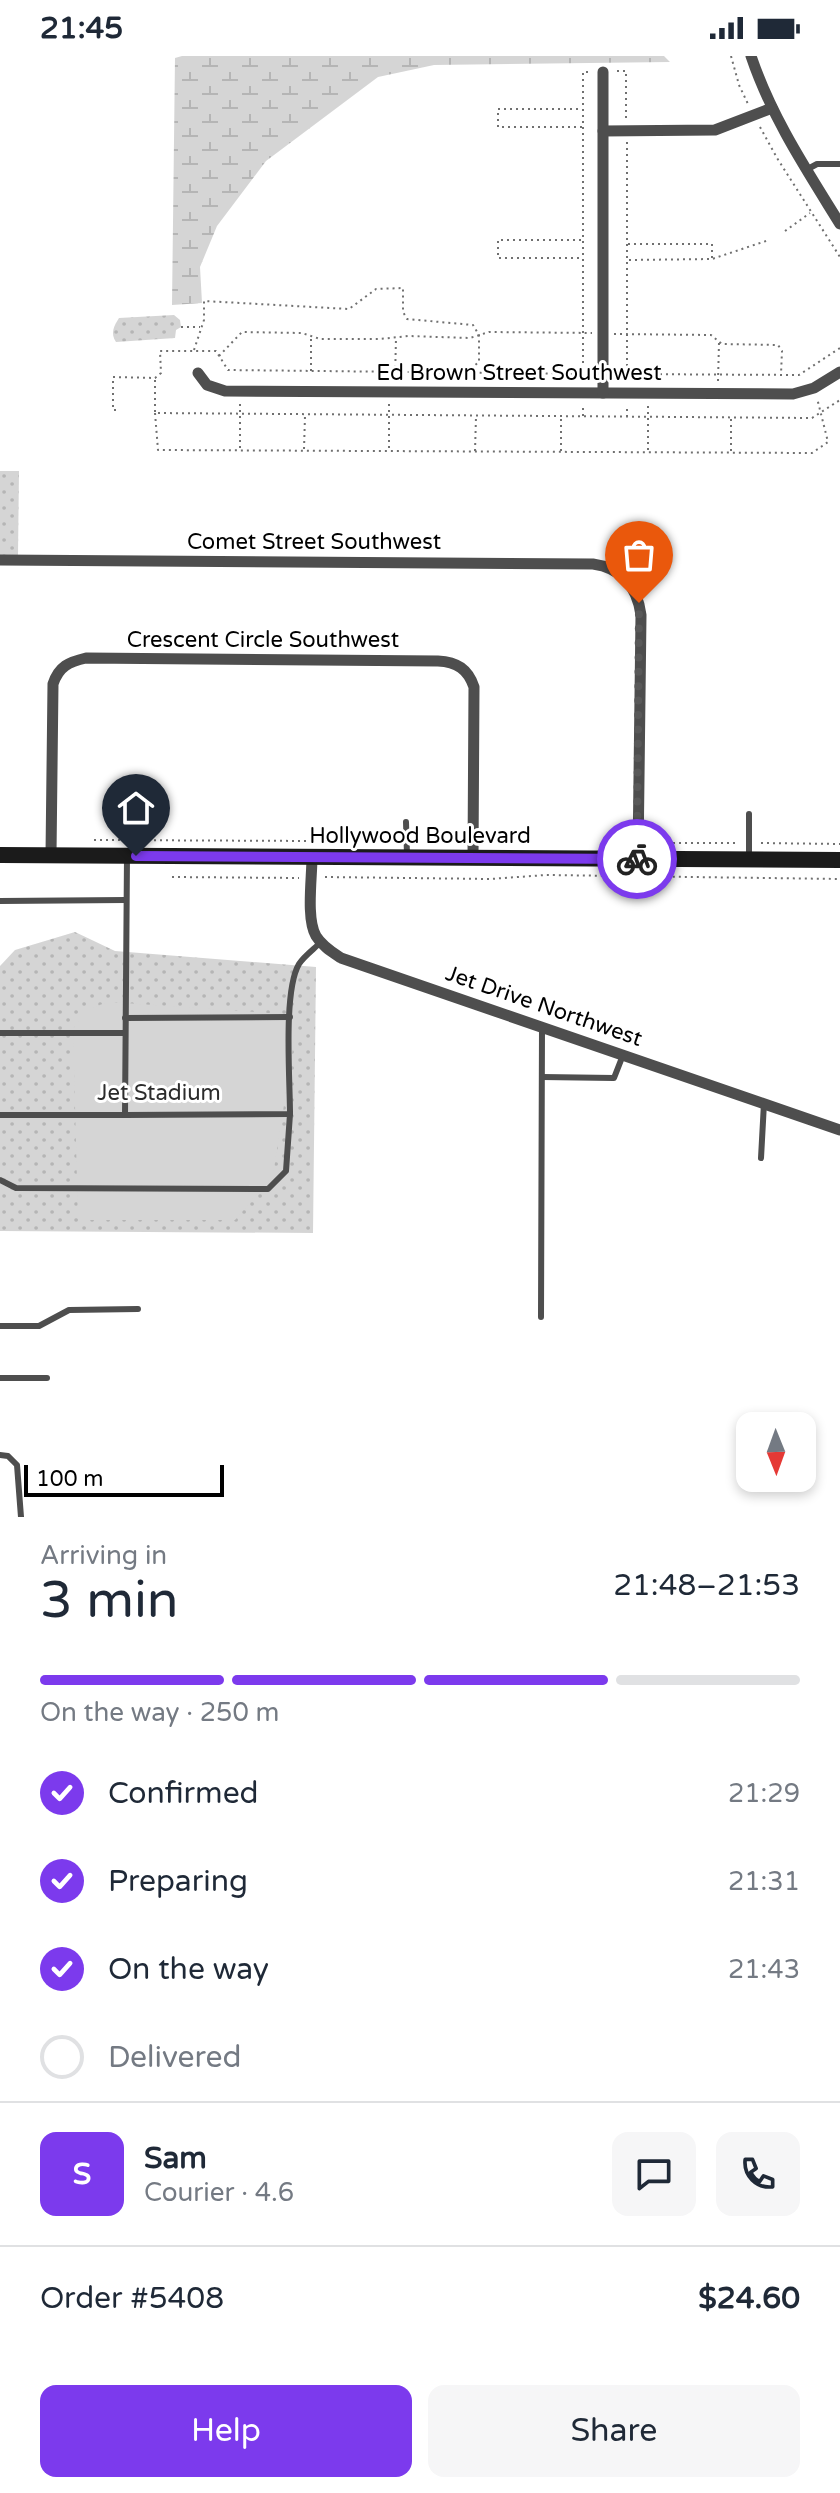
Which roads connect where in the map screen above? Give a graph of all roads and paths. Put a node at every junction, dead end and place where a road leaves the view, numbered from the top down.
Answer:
1 (731, 56) edge
2 (751, 56) edge
3 (603, 72) dead end
4 (772, 108) junction
5 (583, 109) dead end
6 (754, 116) junction
7 (583, 127) dead end
8 (603, 131) junction
9 (840, 164) edge
10 (806, 170) junction
11 (811, 212) junction
12 (840, 224) edge
13 (785, 231) dead end
14 (583, 240) dead end
15 (769, 240) dead end
16 (627, 244) dead end
17 (840, 257) edge
18 (583, 258) dead end
19 (712, 259) junction
20 (627, 260) dead end
21 (181, 327) dead end
22 (201, 327) junction
23 (603, 333) junction
24 (479, 335) junction
25 (311, 336) junction
26 (719, 342) junction
27 (840, 348) edge
28 (194, 351) junction
29 (219, 356) junction
30 (808, 370) junction
31 (311, 371) junction
32 (840, 372) edge
33 (198, 373) dead end
34 (475, 373) junction
35 (603, 374) junction
36 (718, 374) junction
37 (781, 375) junction
38 (155, 378) junction
39 (814, 388) junction
40 (239, 391) junction
41 (603, 393) junction
42 (648, 393) junction
43 (718, 394) junction
44 (840, 400) edge
45 (116, 410) dead end
46 (821, 412) junction
47 (155, 413) junction
48 (240, 414) junction
49 (305, 415) junction
50 (476, 416) junction
51 (561, 416) junction
52 (648, 417) junction
53 (731, 418) junction
54 (240, 450) junction
55 (304, 451) junction
56 (475, 452) junction
57 (561, 452) junction
58 (648, 452) junction
59 (731, 453) junction
60 (0, 560) edge
61 (749, 814) dead end
62 (406, 822) dead end
63 (0, 855) edge
64 (51, 855) junction
65 (127, 856) junction
66 (312, 857) junction
67 (407, 858) junction
68 (473, 858) junction
69 (638, 859) junction
70 (749, 860) junction
71 (840, 860) edge
72 (172, 877) dead end
73 (312, 878) junction
74 (840, 879) edge
75 (126, 900) junction
76 (0, 901) edge
77 (321, 942) junction
78 (290, 1017) junction
79 (125, 1018) junction
80 (542, 1027) junction
81 (0, 1033) edge
82 (125, 1033) junction
83 (623, 1055) junction
84 (542, 1077) junction
85 (764, 1103) junction
86 (290, 1114) junction
87 (0, 1115) edge
88 (125, 1115) junction
89 (840, 1130) edge
90 (761, 1158) dead end
91 (0, 1180) edge
92 (138, 1309) dead end
93 (541, 1317) dead end
94 (0, 1326) edge
95 (0, 1378) edge
96 (47, 1378) dead end
97 (0, 1455) edge
98 (21, 1517) edge

1 - 6 path
2 - 4 street
3 - 8 street
4 - 6 street
4 - 10 street
5 - 7 path
6 - 8 street
6 - 11 path
8 - 23 street
9 - 10 lane
10 - 12 street
11 - 13 path
11 - 17 path
14 - 18 path
15 - 19 path
16 - 19 path
19 - 20 path
21 - 22 path
22 - 24 path
22 - 28 path
23 - 24 path
23 - 26 path
23 - 35 street
24 - 25 path
24 - 34 path
25 - 29 path
25 - 31 path
26 - 36 path
26 - 37 path
27 - 30 path
28 - 29 path
28 - 38 path
29 - 31 path
30 - 37 path
30 - 39 path
31 - 34 path
32 - 39 street, Ed Brown Street Southwest
33 - 40 street, Ed Brown Street Southwest
34 - 35 path
35 - 36 path
35 - 41 street
36 - 37 path
36 - 43 path
38 - 45 path
38 - 47 path
39 - 43 street, Ed Brown Street Southwest
39 - 46 path
40 - 41 street, Ed Brown Street Southwest
40 - 48 path
41 - 42 street, Ed Brown Street Southwest
42 - 43 street, Ed Brown Street Southwest
42 - 52 path
44 - 46 path
46 - 53 path
46 - 59 path
47 - 48 path
47 - 54 path
48 - 49 path
48 - 54 path
49 - 50 path
49 - 55 path
50 - 51 path
50 - 56 path
51 - 52 path
51 - 57 path
52 - 53 path
52 - 58 path
53 - 59 path
54 - 55 path
55 - 56 path
56 - 57 path
57 - 58 path
58 - 59 path
60 - 69 street, Comet Street Southwest
61 - 70 lane
62 - 67 lane
63 - 64 street, Hollywood Boulevard
64 - 65 street, Hollywood Boulevard
64 - 68 street, Crescent Circle Southwest
65 - 66 street, Hollywood Boulevard
65 - 75 lane
66 - 67 street, Hollywood Boulevard
66 - 73 street
67 - 68 street, Hollywood Boulevard
68 - 69 street, Hollywood Boulevard
69 - 70 street, Hollywood Boulevard
70 - 71 street, Hollywood Boulevard
72 - 73 path
73 - 74 path
73 - 77 street
75 - 76 lane
75 - 79 lane
77 - 78 lane
77 - 80 street, Jet Drive Northwest
78 - 79 lane
78 - 86 lane
79 - 82 lane
80 - 83 street, Jet Drive Northwest
80 - 84 lane
81 - 82 lane
82 - 88 lane
83 - 84 lane
83 - 85 street, Jet Drive Northwest
84 - 93 lane
85 - 89 street, Jet Drive Northwest
85 - 90 lane
86 - 88 lane
86 - 91 lane
87 - 88 lane
92 - 94 lane
95 - 96 lane
97 - 98 lane

